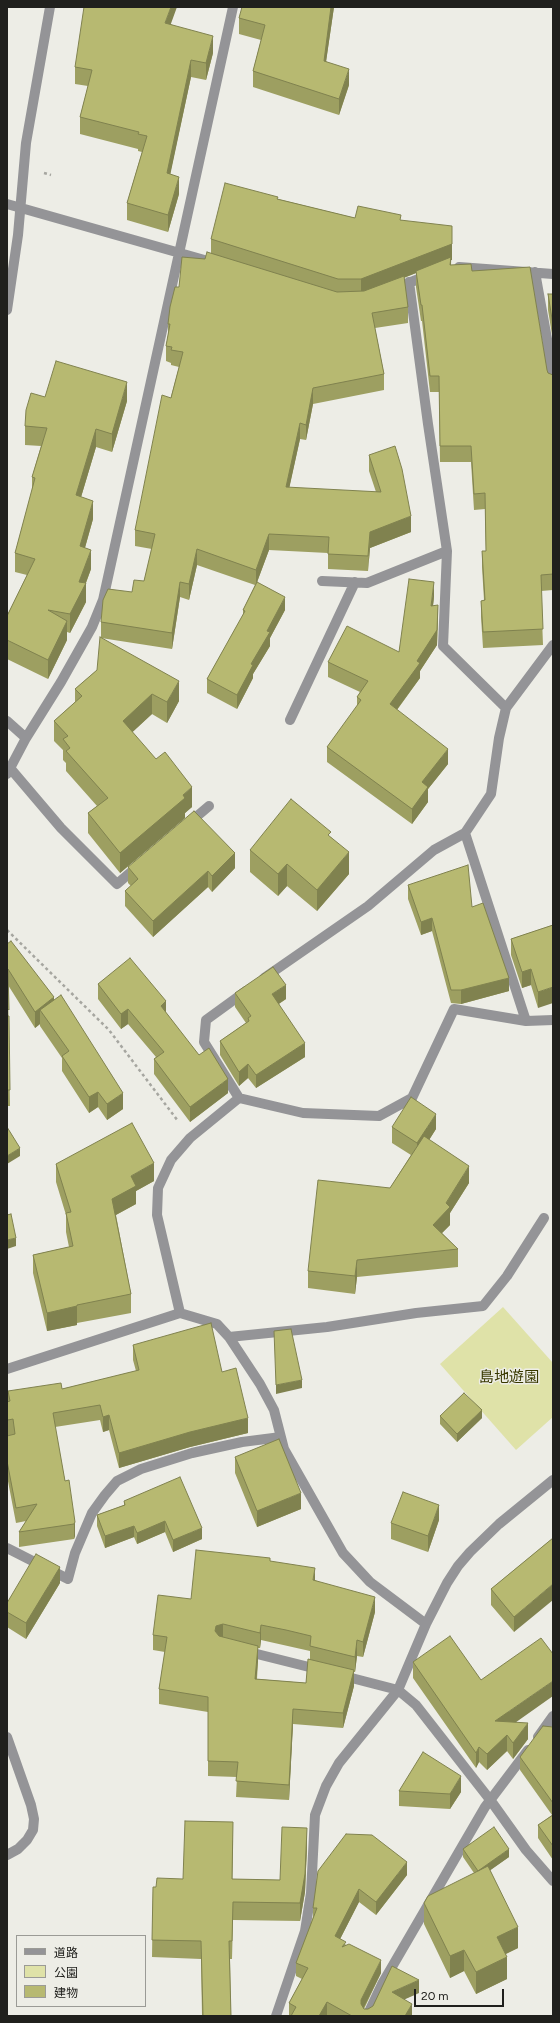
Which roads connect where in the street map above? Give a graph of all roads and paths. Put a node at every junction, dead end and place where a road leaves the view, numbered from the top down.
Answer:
1 (50, 7) edge
2 (233, 7) edge
3 (42, 172) dead end
4 (51, 174) dead end
5 (7, 204) edge
6 (20, 208) junction
7 (180, 252) junction
8 (225, 266) edge
9 (452, 266) edge
10 (438, 272) edge
11 (535, 272) junction
12 (553, 274) edge
13 (409, 282) junction
14 (382, 293) edge
15 (7, 310) edge
16 (553, 385) edge
17 (447, 551) junction
18 (322, 580) dead end
19 (355, 582) junction
20 (553, 645) edge
21 (506, 708) junction
22 (290, 720) dead end
23 (7, 721) edge
24 (26, 738) junction
25 (8, 771) edge
26 (209, 806) dead end
27 (180, 830) edge
28 (465, 833) junction
29 (146, 860) edge
30 (7, 930) edge
31 (553, 1020) edge
32 (526, 1021) junction
33 (239, 1098) junction
34 (190, 1138) junction
35 (544, 1218) dead end
36 (180, 1313) junction
37 (229, 1337) junction
38 (7, 1370) edge
39 (281, 1437) junction
40 (553, 1480) edge
41 (7, 1548) edge
42 (426, 1624) junction
43 (237, 1649) edge
44 (398, 1690) junction
45 (553, 1716) edge
46 (7, 1737) edge
47 (491, 1801) junction
48 (7, 1855) edge
49 (553, 1881) edge
50 (276, 2016) edge
51 (367, 2016) edge

1 - 6 street
2 - 7 street
3 - 4 path
5 - 6 street
6 - 7 street
6 - 15 street
7 - 8 street
7 - 24 street
9 - 11 street
10 - 13 street
11 - 12 street
11 - 16 street
13 - 14 street
13 - 17 street
17 - 19 street
17 - 21 street
18 - 19 street
19 - 22 street
20 - 21 street
21 - 28 street
23 - 24 street
24 - 25 street
25 - 29 street
26 - 27 street
28 - 32 street
28 - 33 street
30 - 34 path
31 - 32 street
32 - 33 street
33 - 34 street
34 - 36 street
35 - 37 street
36 - 37 street
36 - 38 street
37 - 39 street
39 - 41 street
39 - 42 street
40 - 42 street
42 - 44 street
43 - 44 street
44 - 47 street
44 - 50 street
45 - 47 street
46 - 48 street
47 - 49 street
47 - 51 street

